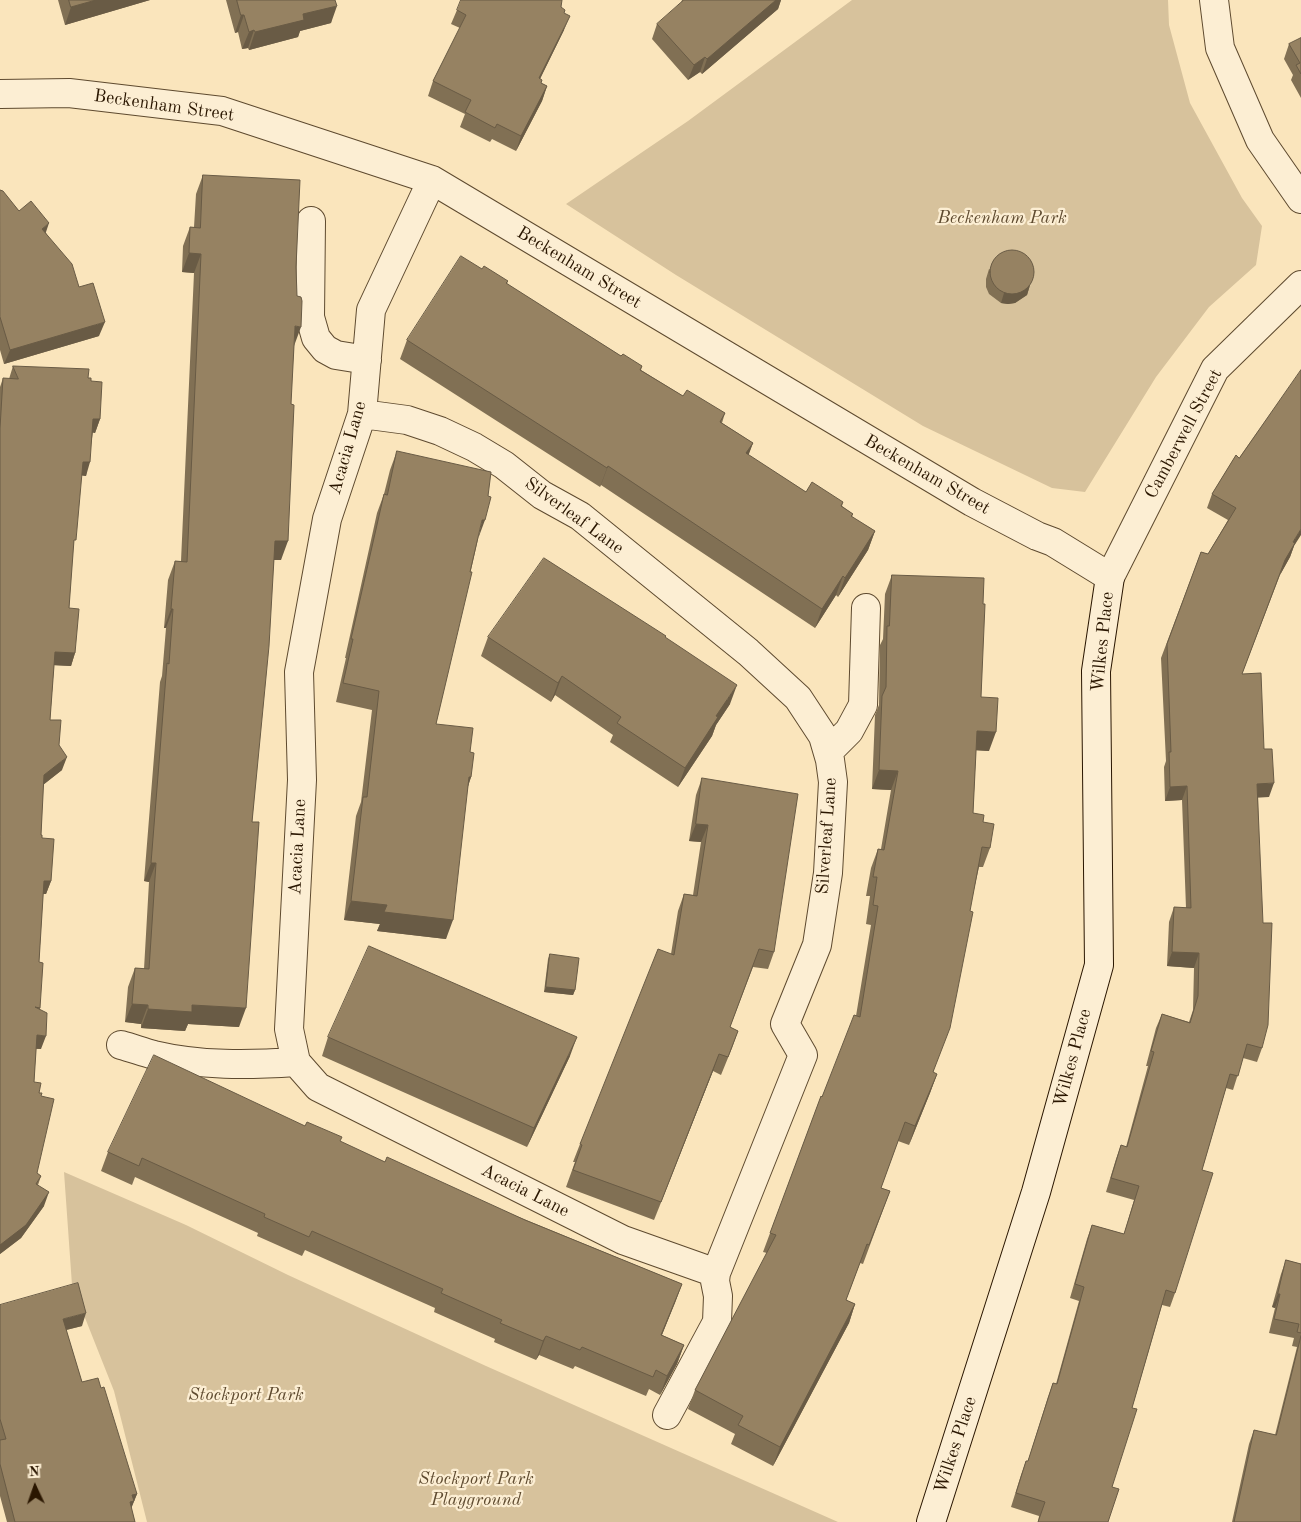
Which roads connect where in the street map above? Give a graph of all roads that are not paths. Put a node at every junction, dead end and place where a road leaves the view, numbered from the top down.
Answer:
1 (1214, 0) edge
2 (0, 94) edge
3 (432, 180) junction
4 (1301, 199) edge
5 (311, 221) dead end
6 (1301, 285) edge
7 (367, 360) junction
8 (362, 414) junction
9 (1110, 577) junction
10 (866, 608) dead end
11 (828, 752) junction
12 (121, 1045) dead end
13 (296, 1062) junction
14 (716, 1273) junction
15 (667, 1415) dead end
16 (932, 1522) edge

1 - 4 street
2 - 3 street, Beckenham Street
3 - 7 street, Acacia Lane
3 - 9 street, Beckenham Street
5 - 7 street
6 - 9 street, Camberwell Street
7 - 8 street, Acacia Lane
8 - 11 street, Silverleaf Lane
8 - 13 street, Acacia Lane
9 - 16 street, Wilkes Place
10 - 11 street
11 - 14 street, Silverleaf Lane
12 - 13 street
13 - 14 street, Acacia Lane
14 - 15 street

